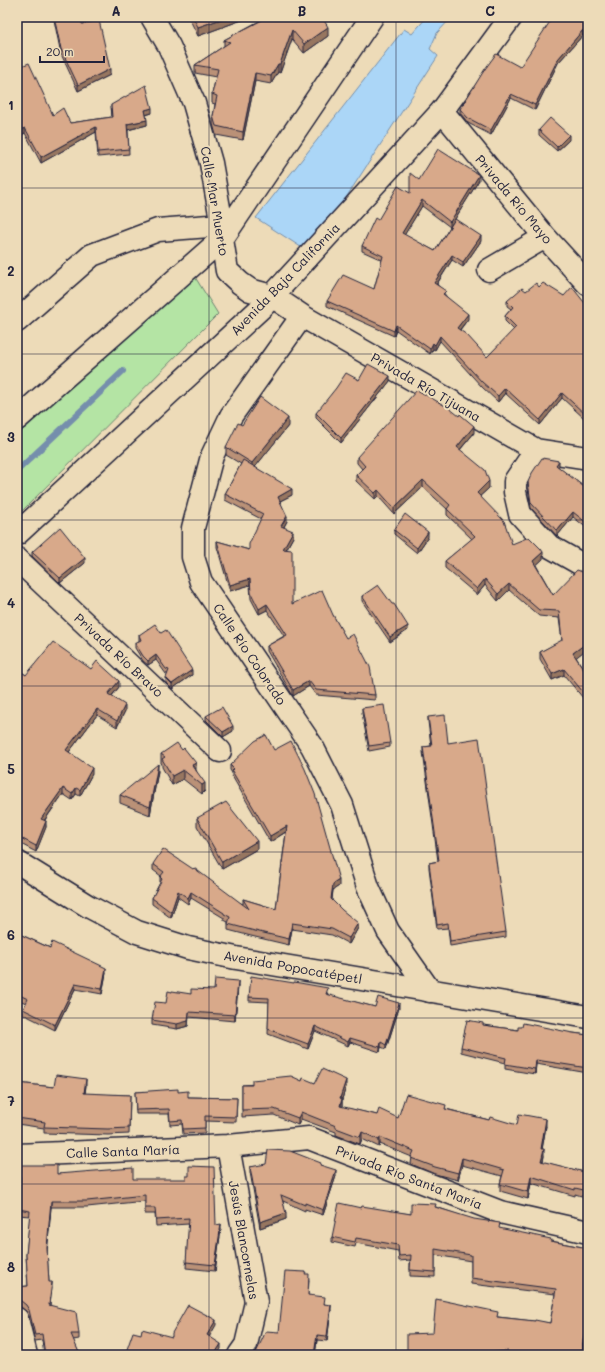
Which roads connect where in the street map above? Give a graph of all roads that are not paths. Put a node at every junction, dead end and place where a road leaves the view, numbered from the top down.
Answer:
1 (152, 17) edge
2 (372, 17) edge
3 (511, 17) edge
4 (442, 111) junction
5 (222, 232) junction
6 (545, 237) junction
7 (489, 270) dead end
8 (588, 284) edge
9 (272, 296) junction
10 (302, 316) junction
11 (17, 321) edge
12 (17, 419) edge
13 (536, 450) junction
14 (588, 458) edge
15 (17, 534) edge
16 (17, 559) edge
17 (588, 568) edge
18 (220, 751) dead end
19 (17, 862) edge
20 (430, 991) junction
21 (588, 1017) edge
22 (228, 1146) junction
23 (17, 1155) edge
24 (588, 1232) edge
25 (17, 1319) edge
26 (26, 1355) edge
27 (239, 1355) edge

1 - 5 street, Calle Mar Muerto
2 - 5 street
3 - 4 street, Avenida Baja California
4 - 6 street, Privada Río Mayo
4 - 9 street, Avenida Baja California
5 - 9 street, Calle Mar Muerto
5 - 11 street
5 - 12 street
6 - 7 street
6 - 8 street, Privada Río Mayo
9 - 10 street, Privada Río Tijuana
9 - 15 street, Avenida Baja California
10 - 13 street, Privada Río Tijuana
10 - 20 street, Calle Río Colorado
13 - 14 street, Privada Río Tijuana
13 - 17 street
16 - 18 street, Privada Río Bravo
19 - 20 street, Avenida Popocatépetl
20 - 21 street, Avenida Popocatépetl
22 - 23 street, Calle Santa María
22 - 24 street, Privada Río Santa María
22 - 27 street, Jesús Blancornelas
25 - 26 street

